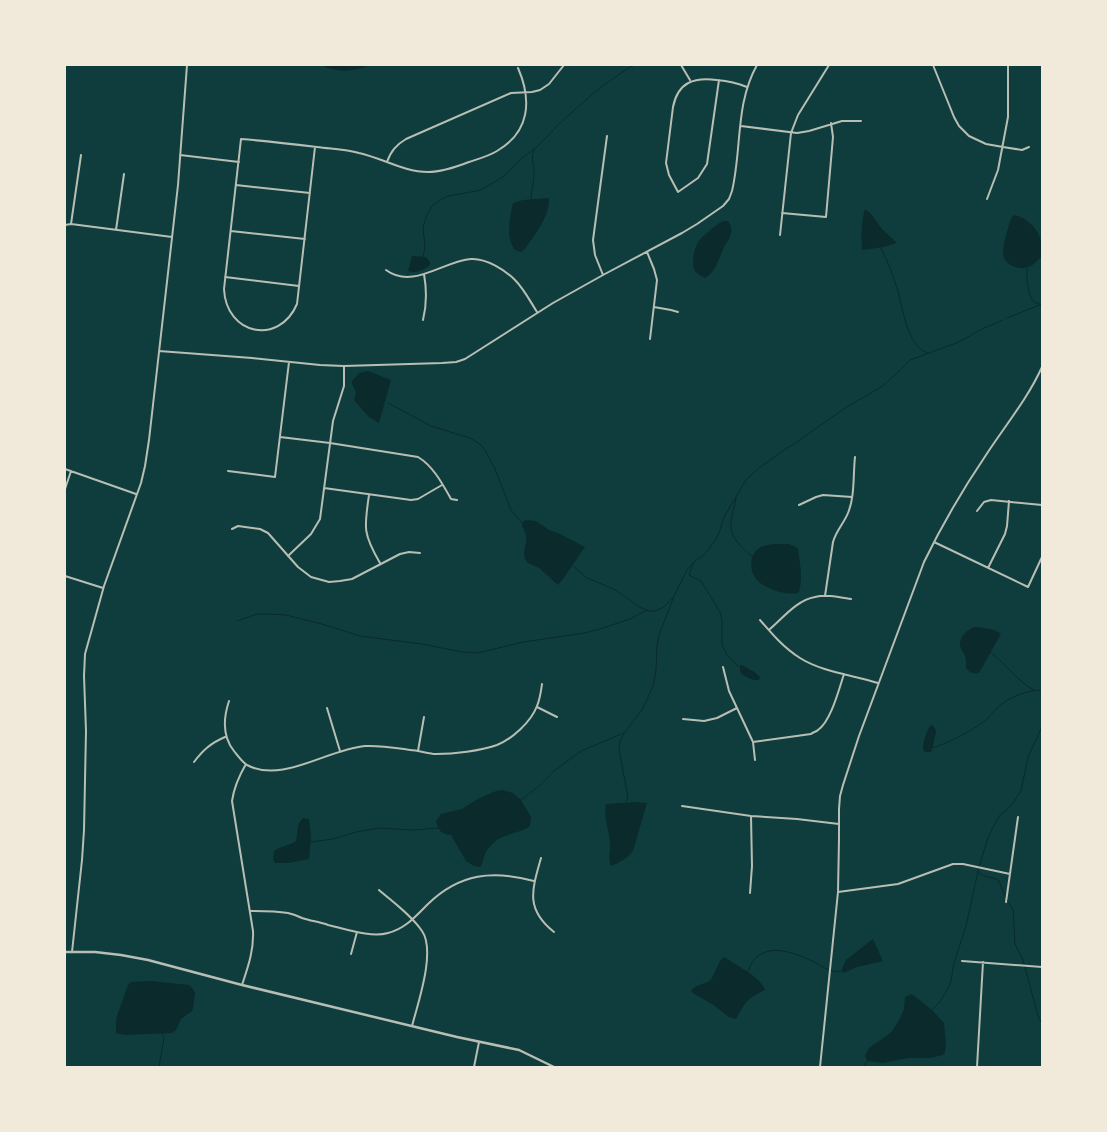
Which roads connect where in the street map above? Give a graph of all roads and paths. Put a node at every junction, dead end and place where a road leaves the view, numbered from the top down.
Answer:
1 (187, 65) edge
2 (564, 65) edge
3 (681, 65) edge
4 (758, 65) edge
5 (829, 65) edge
6 (933, 65) edge
7 (1008, 65) edge
8 (518, 68) dead end
9 (719, 80) junction
10 (690, 81) junction
11 (747, 86) junction
12 (526, 92) junction
13 (861, 120) dead end
14 (831, 123) junction
15 (740, 126) junction
16 (790, 133) junction
17 (607, 136) dead end
18 (1029, 146) dead end
19 (315, 147) junction
20 (1003, 147) junction
21 (81, 155) dead end
22 (180, 155) junction
23 (239, 162) junction
24 (387, 162) junction
25 (124, 174) dead end
26 (236, 185) junction
27 (310, 193) junction
28 (987, 199) dead end
29 (782, 213) junction
30 (72, 224) junction
31 (65, 225) edge
32 (116, 230) junction
33 (230, 232) junction
34 (780, 235) dead end
35 (172, 237) junction
36 (305, 239) junction
37 (646, 252) junction
38 (386, 270) dead end
39 (424, 274) junction
40 (603, 275) junction
41 (225, 277) junction
42 (299, 286) junction
43 (654, 307) junction
44 (537, 312) junction
45 (678, 312) dead end
46 (423, 320) dead end
47 (650, 339) dead end
48 (159, 351) junction
49 (289, 362) junction
50 (344, 366) junction
51 (1042, 367) edge
52 (280, 438) junction
53 (330, 443) junction
54 (855, 457) dead end
55 (65, 468) edge
56 (71, 470) junction
57 (228, 471) dead end
58 (442, 485) junction
59 (324, 488) junction
60 (65, 489) edge
61 (136, 494) junction
62 (369, 495) junction
63 (852, 497) junction
64 (457, 500) dead end
65 (1009, 501) junction
66 (799, 505) dead end
67 (1042, 505) edge
68 (977, 511) dead end
69 (232, 529) dead end
70 (934, 542) junction
71 (420, 553) dead end
72 (288, 556) junction
73 (1042, 557) edge
74 (380, 563) junction
75 (988, 568) junction
76 (65, 576) edge
77 (103, 588) junction
78 (826, 596) junction
79 (851, 599) dead end
80 (760, 620) dead end
81 (769, 630) junction
82 (723, 667) dead end
83 (844, 674) junction
84 (878, 683) junction
85 (542, 684) dead end
86 (229, 701) dead end
87 (537, 707) junction
88 (327, 708) dead end
89 (737, 708) junction
90 (424, 717) dead end
91 (557, 717) dead end
92 (683, 719) dead end
93 (225, 737) junction
94 (753, 742) junction
95 (340, 751) junction
96 (418, 751) junction
97 (755, 760) dead end
98 (194, 762) dead end
99 (246, 764) junction
100 (682, 806) dead end
101 (751, 816) junction
102 (1018, 817) dead end
103 (839, 824) junction
104 (540, 858) dead end
105 (1010, 874) junction
106 (534, 881) junction
107 (379, 890) dead end
108 (838, 892) junction
109 (750, 893) dead end
110 (1006, 902) dead end
111 (250, 911) junction
112 (412, 919) junction
113 (357, 932) junction
114 (554, 932) dead end
115 (65, 952) edge
116 (72, 952) junction
117 (351, 954) dead end
118 (962, 961) dead end
119 (983, 962) junction
120 (1042, 967) edge
121 (242, 985) junction
122 (412, 1026) junction
123 (479, 1042) junction
124 (474, 1067) edge
125 (554, 1067) edge
126 (820, 1067) edge
127 (977, 1067) edge

1 - 22 street
2 - 12 street
3 - 10 street
4 - 11 street
5 - 16 street
6 - 20 street
7 - 20 street
8 - 12 street
9 - 10 street
9 - 10 street
9 - 11 street
11 - 15 street
12 - 24 street
12 - 24 street
13 - 14 street
14 - 16 street
14 - 29 street
15 - 16 street
15 - 37 street
16 - 29 street
17 - 40 street
18 - 20 street
19 - 23 street
19 - 24 street
19 - 27 street
20 - 28 street
21 - 30 street
22 - 23 street
22 - 35 street
23 - 26 street
25 - 32 street
26 - 27 street
26 - 33 street
27 - 36 street
29 - 34 street
30 - 31 street
30 - 32 street
32 - 35 street
33 - 36 street
33 - 41 street
35 - 48 street
36 - 42 street
37 - 40 street
37 - 43 street
38 - 39 street
39 - 44 street
39 - 46 street
40 - 44 street
41 - 42 street
41 - 42 street
43 - 45 street
43 - 47 street
44 - 50 street
48 - 49 street
48 - 61 street
49 - 50 street
49 - 52 street
50 - 53 street
51 - 70 street
52 - 53 street
52 - 57 street
53 - 58 street
53 - 59 street
54 - 63 street
55 - 56 street
56 - 60 street
56 - 61 street
58 - 62 street
58 - 64 street
59 - 62 street
59 - 72 street
61 - 77 street
62 - 74 street
63 - 66 street
63 - 78 street
65 - 67 street
65 - 68 street
65 - 75 street
69 - 72 street
70 - 75 street
70 - 84 street
71 - 74 street
72 - 74 street
73 - 75 street
76 - 77 street
77 - 116 street
78 - 79 street
78 - 81 street
80 - 81 street
81 - 83 street
82 - 89 street
83 - 84 street
83 - 94 street
84 - 103 street
85 - 87 street
86 - 93 street
87 - 91 street
87 - 96 street
88 - 95 street
89 - 92 street
89 - 94 street
90 - 96 street
93 - 98 street
93 - 99 street
94 - 97 street
95 - 96 street
95 - 99 street
99 - 111 street
100 - 101 street
101 - 103 street
101 - 109 street
102 - 105 street
103 - 108 street
104 - 106 street
105 - 108 street
105 - 110 street
106 - 112 street
106 - 114 street
107 - 112 street
108 - 126 street
111 - 113 street
111 - 121 street
112 - 113 street
112 - 122 street
113 - 117 street
115 - 116 street
116 - 121 street
118 - 119 street
119 - 120 street
119 - 127 street
121 - 122 street
122 - 123 street
123 - 124 street
123 - 125 street

